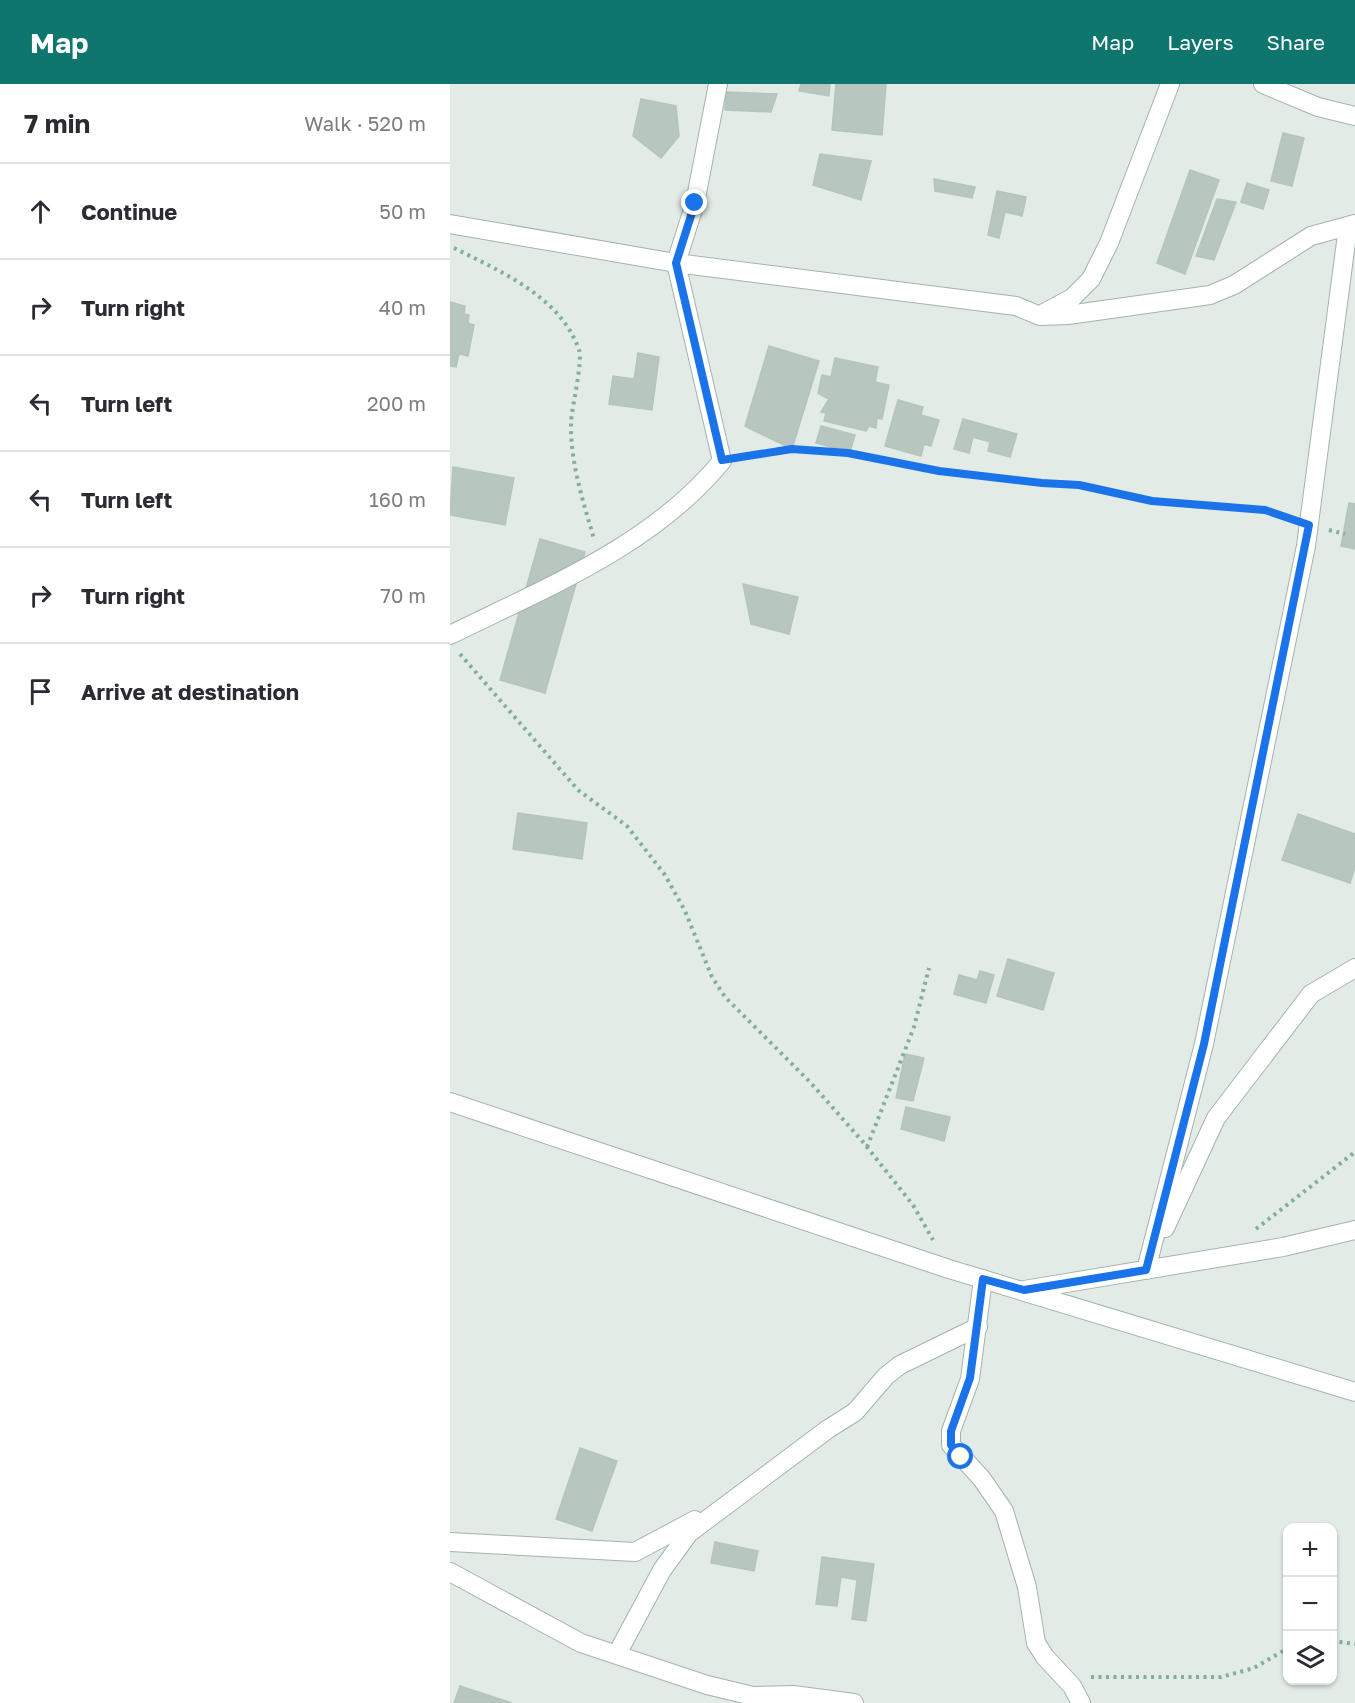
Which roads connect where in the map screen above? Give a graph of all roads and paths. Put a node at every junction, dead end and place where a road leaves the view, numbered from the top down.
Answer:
1 (718, 84) edge
2 (1170, 84) edge
3 (1263, 84) edge
4 (1355, 116) edge
5 (450, 224) edge
6 (1351, 225) edge
7 (450, 246) edge
8 (676, 263) junction
9 (1040, 316) junction
10 (722, 460) junction
11 (1309, 525) junction
12 (1345, 534) dead end
13 (601, 560) junction
14 (454, 643) edge
15 (929, 968) dead end
16 (1355, 968) edge
17 (450, 1102) edge
18 (867, 1148) junction
19 (1355, 1152) edge
20 (1355, 1230) edge
21 (1253, 1232) dead end
22 (949, 1269) junction
23 (1146, 1270) junction
24 (983, 1279) junction
25 (1024, 1290) junction
26 (978, 1327) junction
27 (1355, 1392) edge
28 (733, 1499) junction
29 (450, 1542) edge
30 (450, 1572) edge
31 (1337, 1642) edge
32 (1355, 1644) edge
33 (1283, 1650) edge
34 (617, 1654) junction
35 (1063, 1676) junction
36 (854, 1703) edge
37 (1081, 1703) edge

1 - 8 street
2 - 9 street
3 - 4 street
5 - 8 street
6 - 9 street
6 - 11 street
7 - 13 path
8 - 9 street
8 - 10 street
10 - 11 path
10 - 13 street
11 - 12 path
11 - 23 street
13 - 14 street
14 - 18 path
15 - 18 path
16 - 23 street
17 - 22 street
18 - 22 path
19 - 21 path
20 - 23 street
22 - 24 street
23 - 25 street
24 - 25 street
24 - 26 street
25 - 27 street
26 - 28 street
26 - 35 street
28 - 29 street
28 - 34 street
30 - 34 street
31 - 32 path
33 - 35 path
34 - 36 street
35 - 37 street

